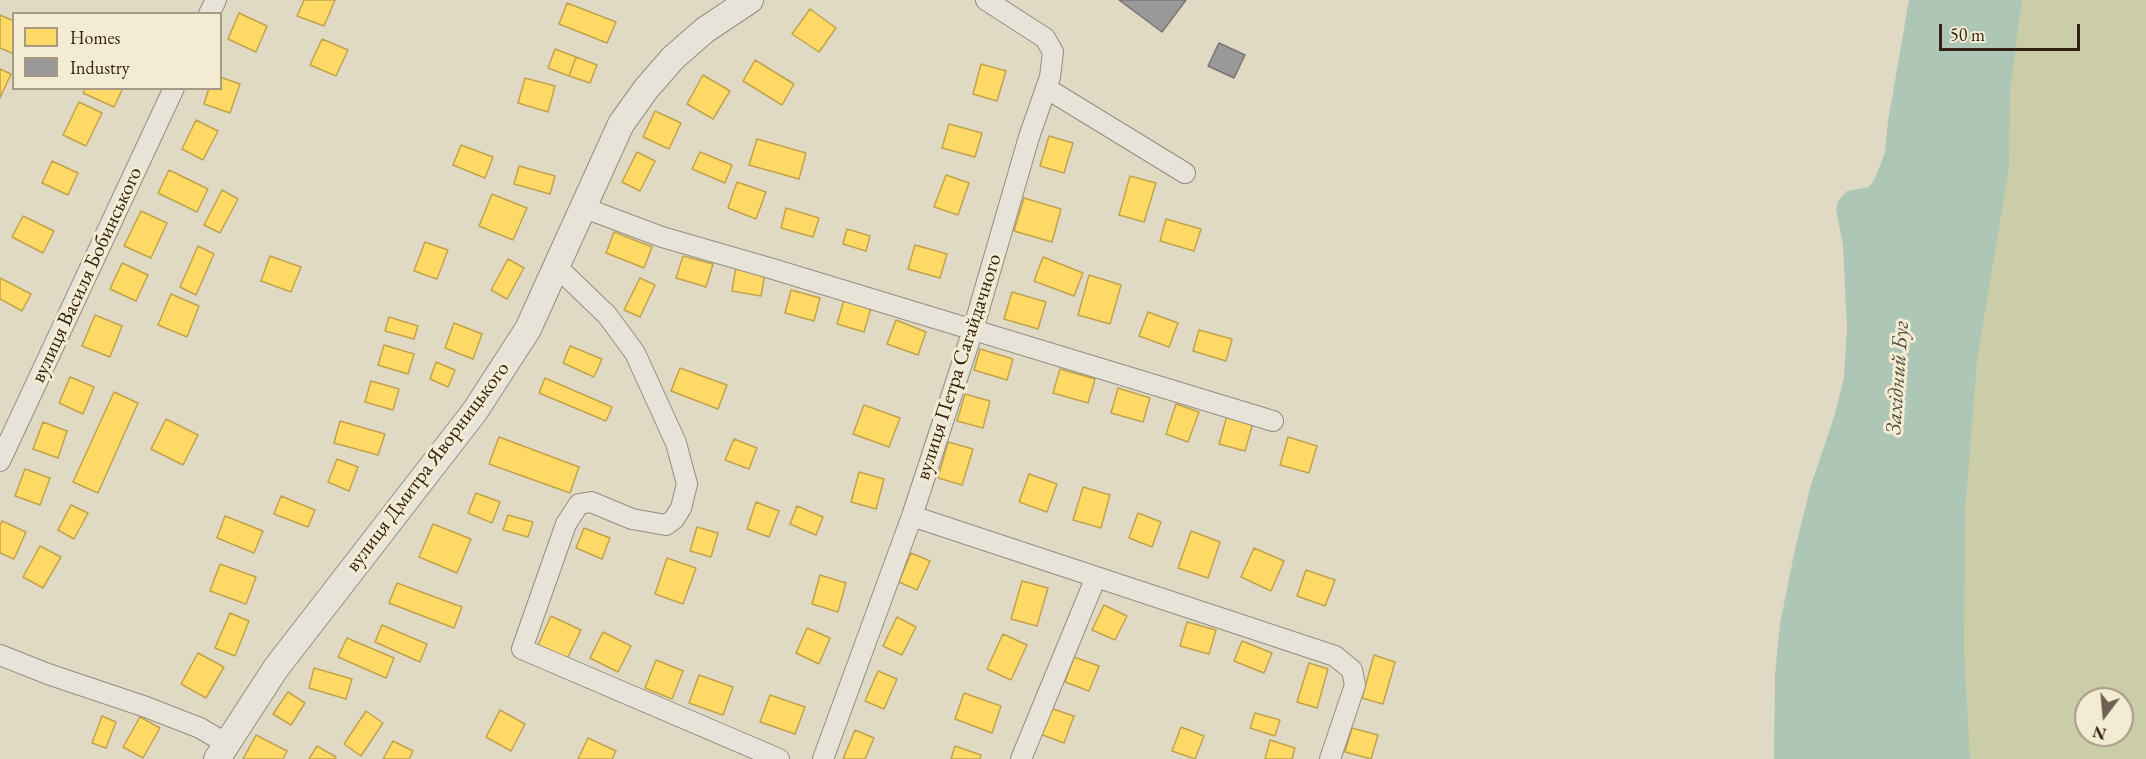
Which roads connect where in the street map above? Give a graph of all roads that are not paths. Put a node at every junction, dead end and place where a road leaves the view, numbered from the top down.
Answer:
1 (750, 0) edge
2 (986, 0) edge
3 (1046, 88) junction
4 (173, 90) edge
5 (1185, 173) dead end
6 (582, 207) junction
7 (556, 266) junction
8 (973, 330) junction
9 (1273, 421) dead end
10 (0, 461) edge
11 (912, 516) junction
12 (1096, 577) junction
13 (0, 655) edge
14 (222, 751) edge
15 (780, 759) edge
16 (823, 759) edge
17 (1021, 759) edge
18 (1330, 759) edge

1 - 6 street, вулиця Дмитра Яворницького
2 - 3 street, вулиця Петра Сагайдачного
3 - 5 street
3 - 8 street, вулиця Петра Сагайдачного
4 - 10 street, вулиця Василя Бобинського
6 - 7 street, вулиця Дмитра Яворницького
6 - 8 street
7 - 14 street, вулиця Дмитра Яворницького
7 - 15 street
8 - 9 street
8 - 11 street, вулиця Петра Сагайдачного
11 - 12 street
11 - 16 street, вулиця Петра Сагайдачного
12 - 17 street
12 - 18 street
13 - 14 street

